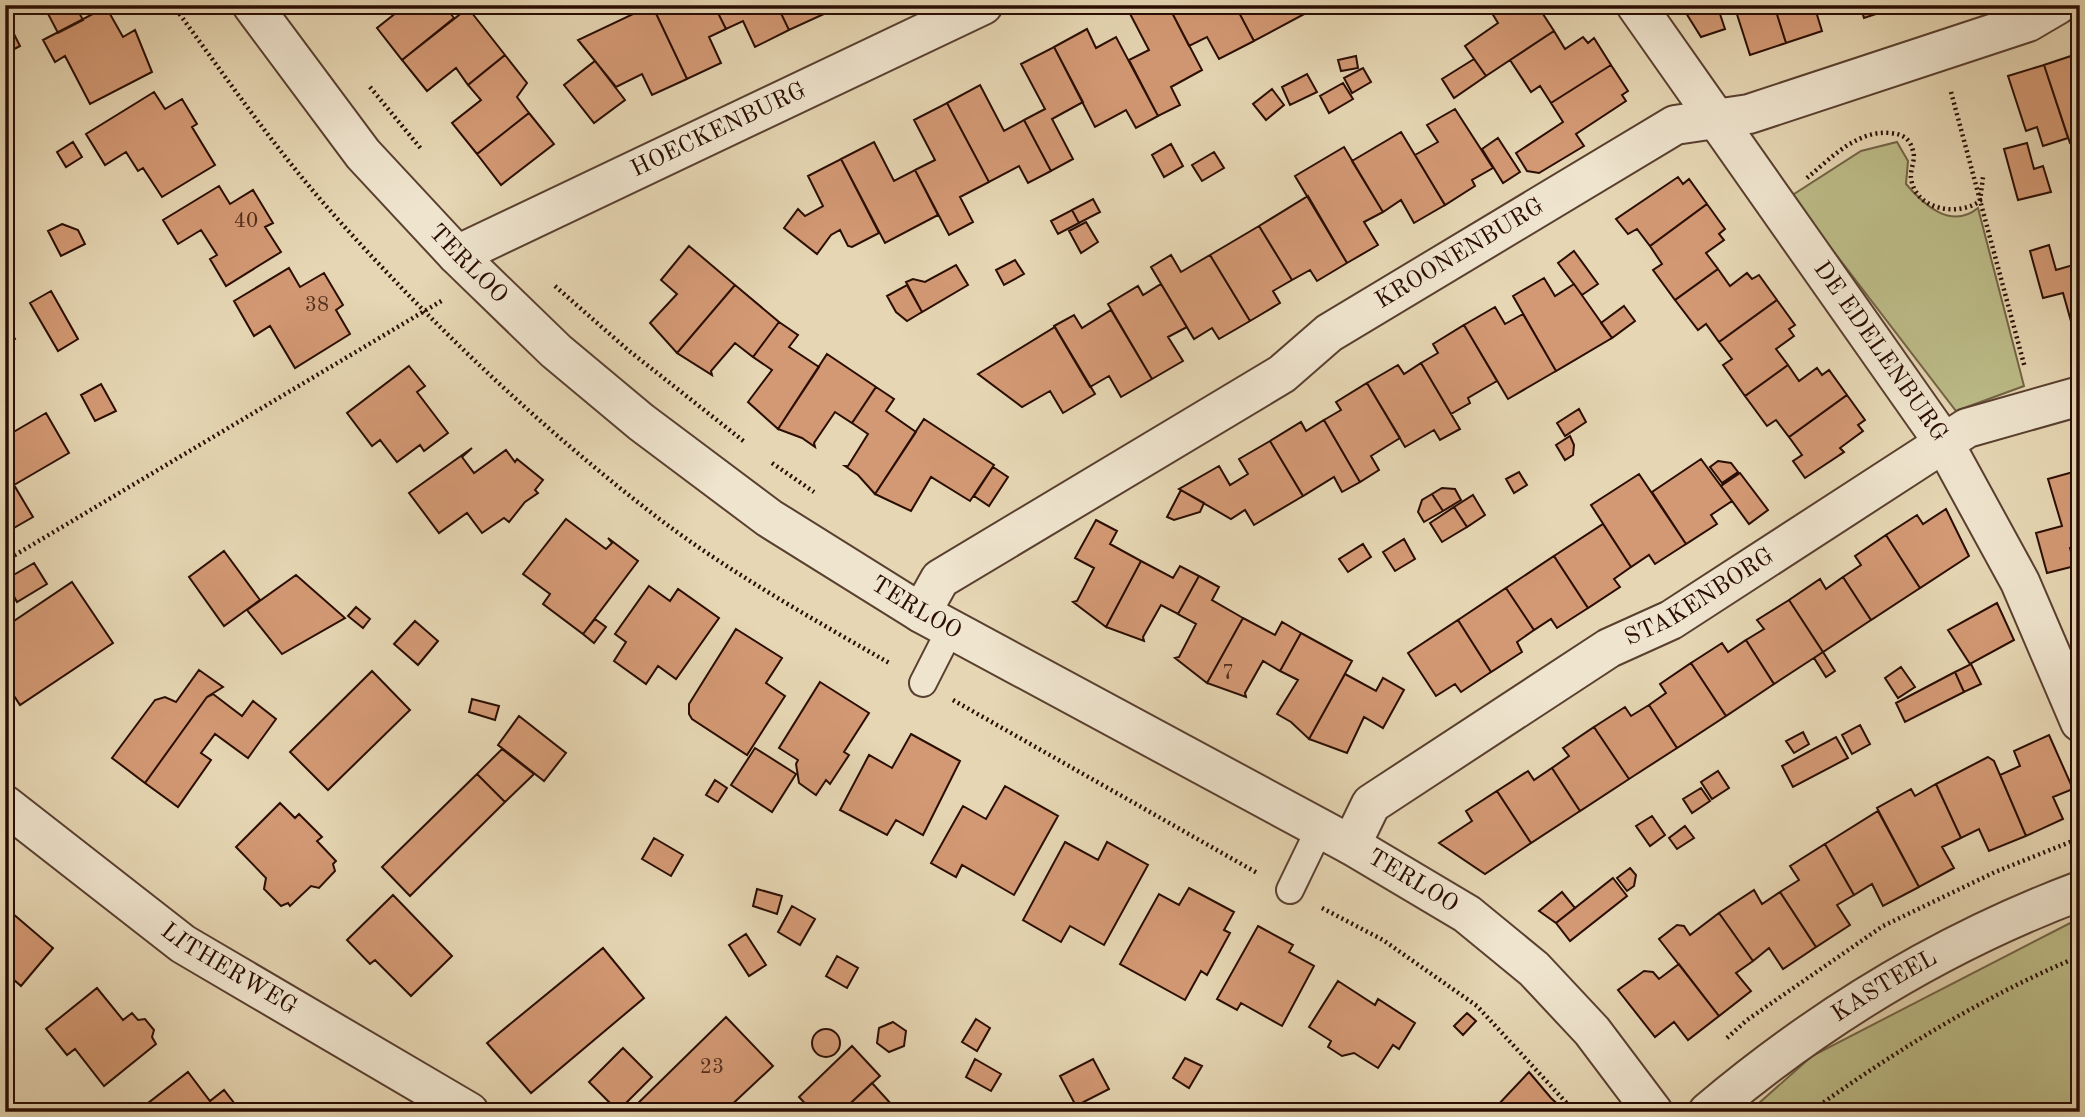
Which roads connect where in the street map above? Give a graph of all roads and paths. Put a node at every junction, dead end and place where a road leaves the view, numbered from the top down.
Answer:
1 (252, 5) edge
2 (983, 5) edge
3 (1636, 5) edge
4 (2057, 5) edge
5 (1940, 51) junction
6 (1713, 118) junction
7 (1983, 177) dead end
8 (1980, 201) junction
9 (1774, 205) junction
10 (469, 266) junction
11 (2080, 396) edge
12 (2036, 408) junction
13 (1944, 443) junction
14 (5, 561) edge
15 (936, 622) junction
16 (923, 683) dead end
17 (2080, 722) edge
18 (5, 805) edge
19 (1336, 836) junction
20 (1290, 890) dead end
21 (2080, 891) edge
22 (2080, 956) edge
23 (469, 1112) edge
24 (1653, 1112) edge
25 (1708, 1112) edge
26 (1810, 1112) edge

1 - 10 street, TERLOO
2 - 10 street, HOECKENBURG
3 - 6 street, DE EDELENBURG
4 - 5 street, KROONENBURG
5 - 6 street, KROONENBURG
5 - 8 path
6 - 9 street, DE EDELENBURG
6 - 15 street, KROONENBURG
7 - 8 path
8 - 9 path
8 - 12 path
9 - 13 street, DE EDELENBURG
10 - 14 path
10 - 15 street, TERLOO
11 - 12 street, STAKENBORG
12 - 13 street, STAKENBORG
13 - 17 street, DE EDELENBURG
13 - 19 street, STAKENBORG
15 - 16 lane
15 - 19 street, TERLOO
18 - 23 street, LITHERWEG
19 - 20 lane
19 - 24 street, TERLOO
21 - 25 street, KASTEEL
22 - 26 path

